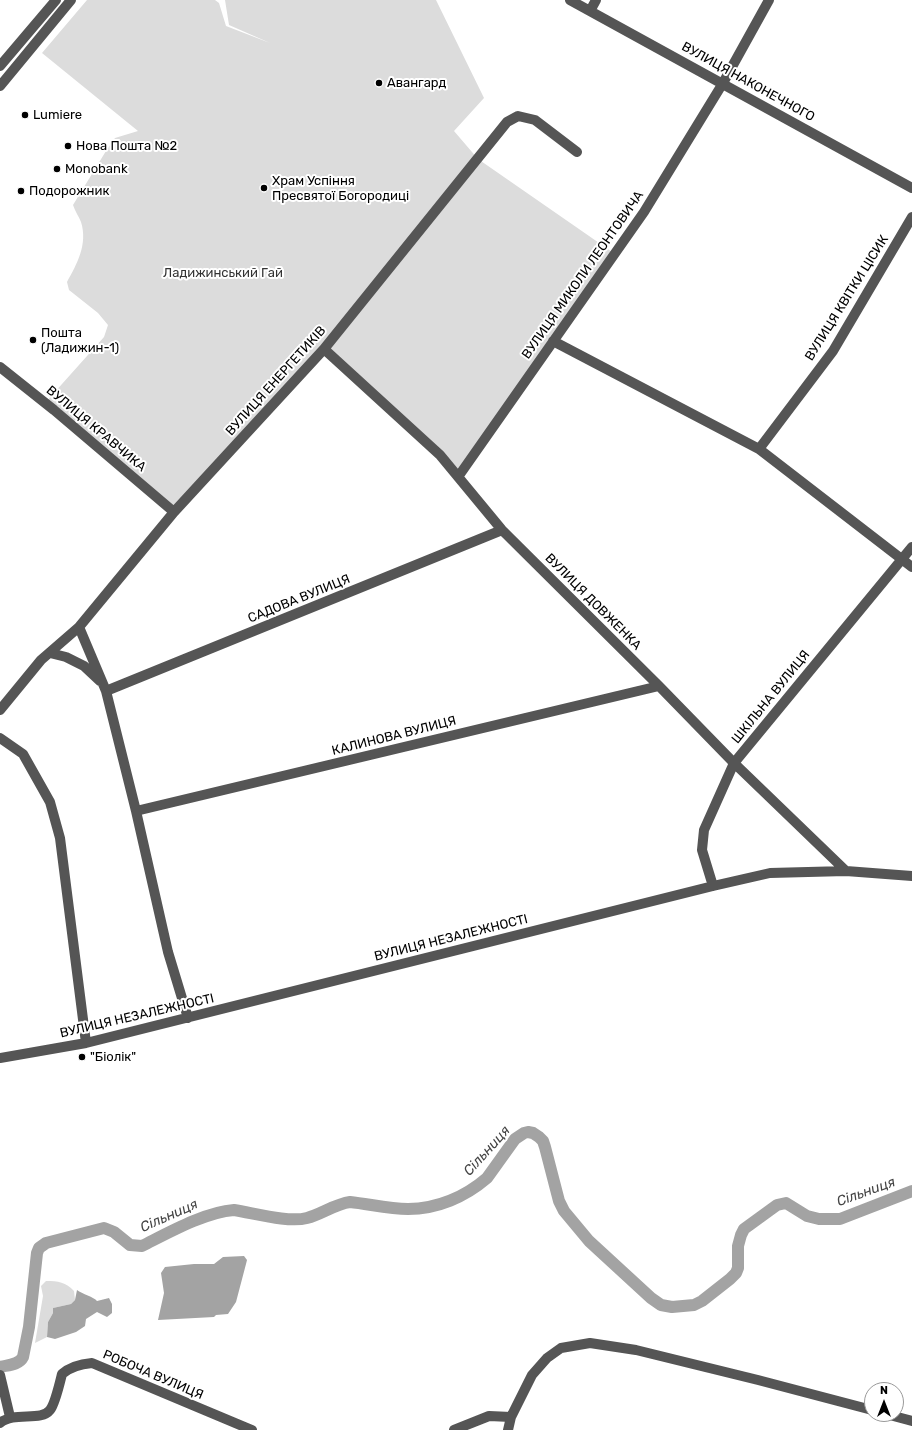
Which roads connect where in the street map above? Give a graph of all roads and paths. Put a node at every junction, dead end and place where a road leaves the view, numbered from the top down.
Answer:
1 (56, 0) edge
2 (71, 0) edge
3 (570, 0) edge
4 (596, 0) edge
5 (769, 0) edge
6 (590, 11) junction
7 (18, 45) junction
8 (28, 53) junction
9 (0, 66) edge
10 (723, 83) junction
11 (0, 86) edge
12 (577, 152) dead end
13 (912, 188) edge
14 (912, 217) edge
15 (553, 341) junction
16 (324, 349) junction
17 (0, 367) edge
18 (759, 449) junction
19 (458, 477) junction
20 (174, 512) junction
21 (502, 530) junction
22 (912, 547) edge
23 (902, 559) junction
24 (912, 567) edge
25 (79, 627) junction
26 (50, 654) junction
27 (658, 686) junction
28 (104, 688) junction
29 (0, 710) edge
30 (0, 738) edge
31 (734, 763) junction
32 (136, 812) junction
33 (846, 871) junction
34 (912, 876) edge
35 (713, 886) junction
36 (188, 1018) junction
37 (86, 1043) junction
38 (0, 1058) edge
39 (0, 1376) edge
40 (864, 1408) edge
41 (10, 1417) junction
42 (511, 1417) junction
43 (0, 1423) edge
44 (252, 1430) edge
45 (454, 1430) edge
46 (508, 1430) edge

1 - 7 street
2 - 8 street
3 - 6 street, ВУЛИЦЯ НАКОНЕЧНОГО
4 - 6 street
5 - 10 street, ВУЛИЦЯ МИКОЛИ ЛЕОНТОВИЧА
6 - 10 street, ВУЛИЦЯ НАКОНЕЧНОГО
7 - 8 street
7 - 9 street
8 - 11 street
10 - 13 street, ВУЛИЦЯ НАКОНЕЧНОГО
10 - 15 street, ВУЛИЦЯ МИКОЛИ ЛЕОНТОВИЧА
12 - 16 street, ВУЛИЦЯ ЕНЕРГЕТИКІВ
14 - 18 street, ВУЛИЦЯ КВІТКИ ЦІСИК
15 - 18 street
15 - 19 street, ВУЛИЦЯ МИКОЛИ ЛЕОНТОВИЧА
16 - 19 street, ВУЛИЦЯ ДОВЖЕНКА
16 - 20 street, ВУЛИЦЯ ЕНЕРГЕТИКІВ
17 - 20 street, ВУЛИЦЯ КРАВЧИКА
18 - 23 street
19 - 21 street, ВУЛИЦЯ ДОВЖЕНКА
20 - 25 street, ВУЛИЦЯ ЕНЕРГЕТИКІВ
21 - 27 street, ВУЛИЦЯ ДОВЖЕНКА
21 - 28 street, САДОВА ВУЛИЦЯ
22 - 23 street, ШКІЛЬНА ВУЛИЦЯ
23 - 24 street
23 - 31 street, ШКІЛЬНА ВУЛИЦЯ
25 - 26 street, ВУЛИЦЯ ЕНЕРГЕТИКІВ
25 - 28 street
26 - 28 street
26 - 29 street, ВУЛИЦЯ ЕНЕРГЕТИКІВ
27 - 31 street, ВУЛИЦЯ ДОВЖЕНКА
27 - 32 street, КАЛИНОВА ВУЛИЦЯ
28 - 32 street
30 - 37 street
31 - 33 street, ВУЛИЦЯ ДОВЖЕНКА
31 - 35 street, ШКІЛЬНА ВУЛИЦЯ
32 - 36 street
33 - 34 street, ВУЛИЦЯ НЕЗАЛЕЖНОСТІ
33 - 35 street, ВУЛИЦЯ НЕЗАЛЕЖНОСТІ
35 - 36 street, ВУЛИЦЯ НЕЗАЛЕЖНОСТІ
36 - 37 street, ВУЛИЦЯ НЕЗАЛЕЖНОСТІ
37 - 38 street, ВУЛИЦЯ НЕЗАЛЕЖНОСТІ
39 - 41 street
40 - 42 street
41 - 43 street, РОБОЧА ВУЛИЦЯ
41 - 44 street, РОБОЧА ВУЛИЦЯ
42 - 45 street
42 - 46 street

